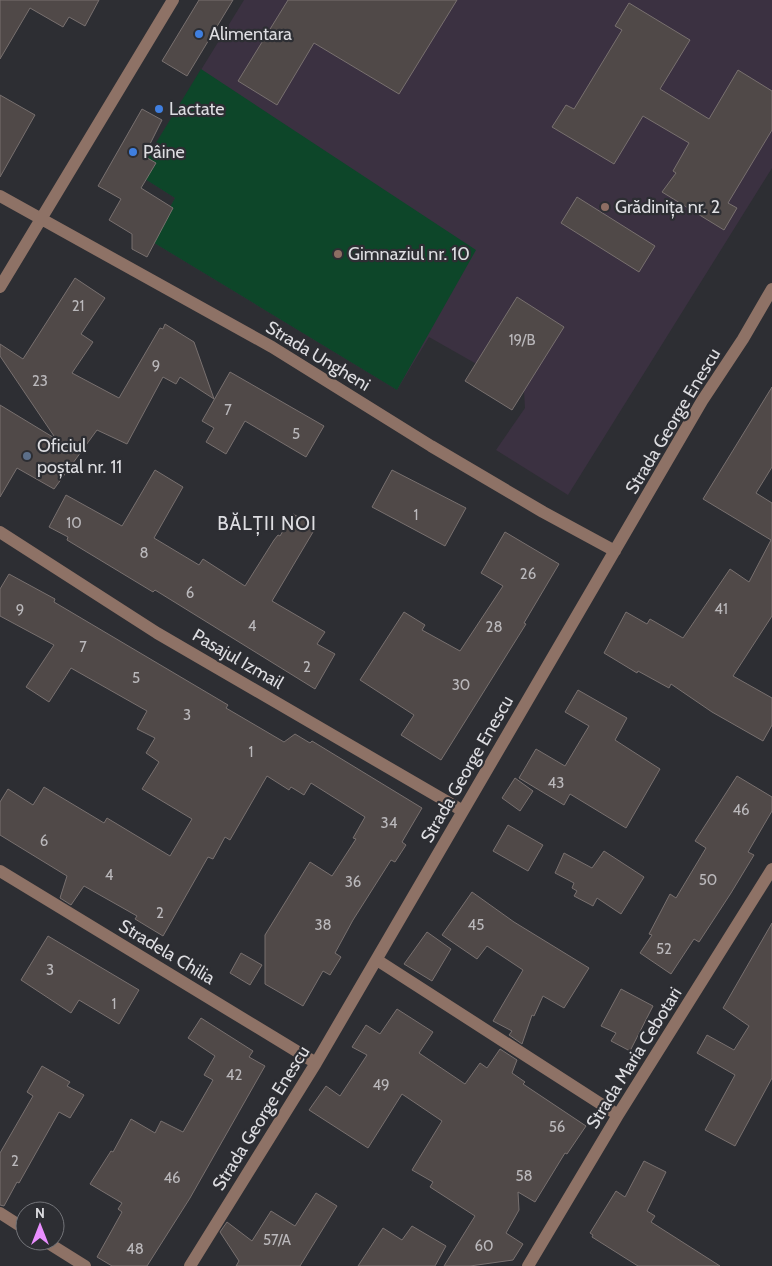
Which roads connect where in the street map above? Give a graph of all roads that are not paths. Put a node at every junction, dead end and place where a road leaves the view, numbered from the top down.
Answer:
1 (173, 0) edge
2 (0, 196) edge
3 (41, 220) junction
4 (0, 287) edge
5 (772, 290) edge
6 (0, 532) edge
7 (615, 550) junction
8 (463, 811) junction
9 (772, 869) edge
10 (0, 872) edge
11 (377, 960) junction
12 (316, 1063) junction
13 (618, 1115) junction
14 (0, 1213) edge
15 (15, 1223) edge
16 (60, 1251) edge
17 (85, 1266) edge
18 (190, 1266) edge
19 (528, 1266) edge

1 - 3 street
2 - 3 street, Strada Ungheni
3 - 4 street
3 - 7 street, Strada Ungheni
5 - 7 street, Strada George Enescu
6 - 8 street, Pasajul Izmail
7 - 8 street, Strada George Enescu
8 - 11 street, Strada George Enescu
9 - 13 street, Strada Maria Cebotari
10 - 12 street, Stradela Chilia
11 - 12 street, Strada George Enescu
11 - 13 street
12 - 18 street, Strada George Enescu
13 - 19 street, Strada Maria Cebotari
14 - 15 street
16 - 17 street

